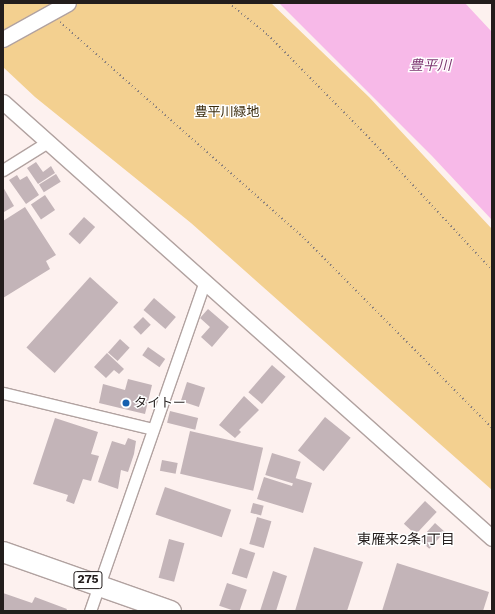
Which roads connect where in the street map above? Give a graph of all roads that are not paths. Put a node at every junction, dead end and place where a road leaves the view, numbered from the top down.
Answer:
1 (68, 3) edge
2 (3, 39) edge
3 (3, 102) edge
4 (46, 143) junction
5 (3, 170) edge
6 (204, 284) junction
7 (3, 393) edge
8 (153, 429) junction
9 (492, 538) edge
10 (3, 552) edge
11 (99, 584) junction
12 (90, 611) edge
13 (171, 611) edge

1 - 2 street, bridge
3 - 4 street
4 - 5 street
4 - 6 street
6 - 8 street
6 - 9 street
7 - 8 street
8 - 11 street
10 - 11 highway, 275
11 - 12 street
11 - 13 highway, 275

